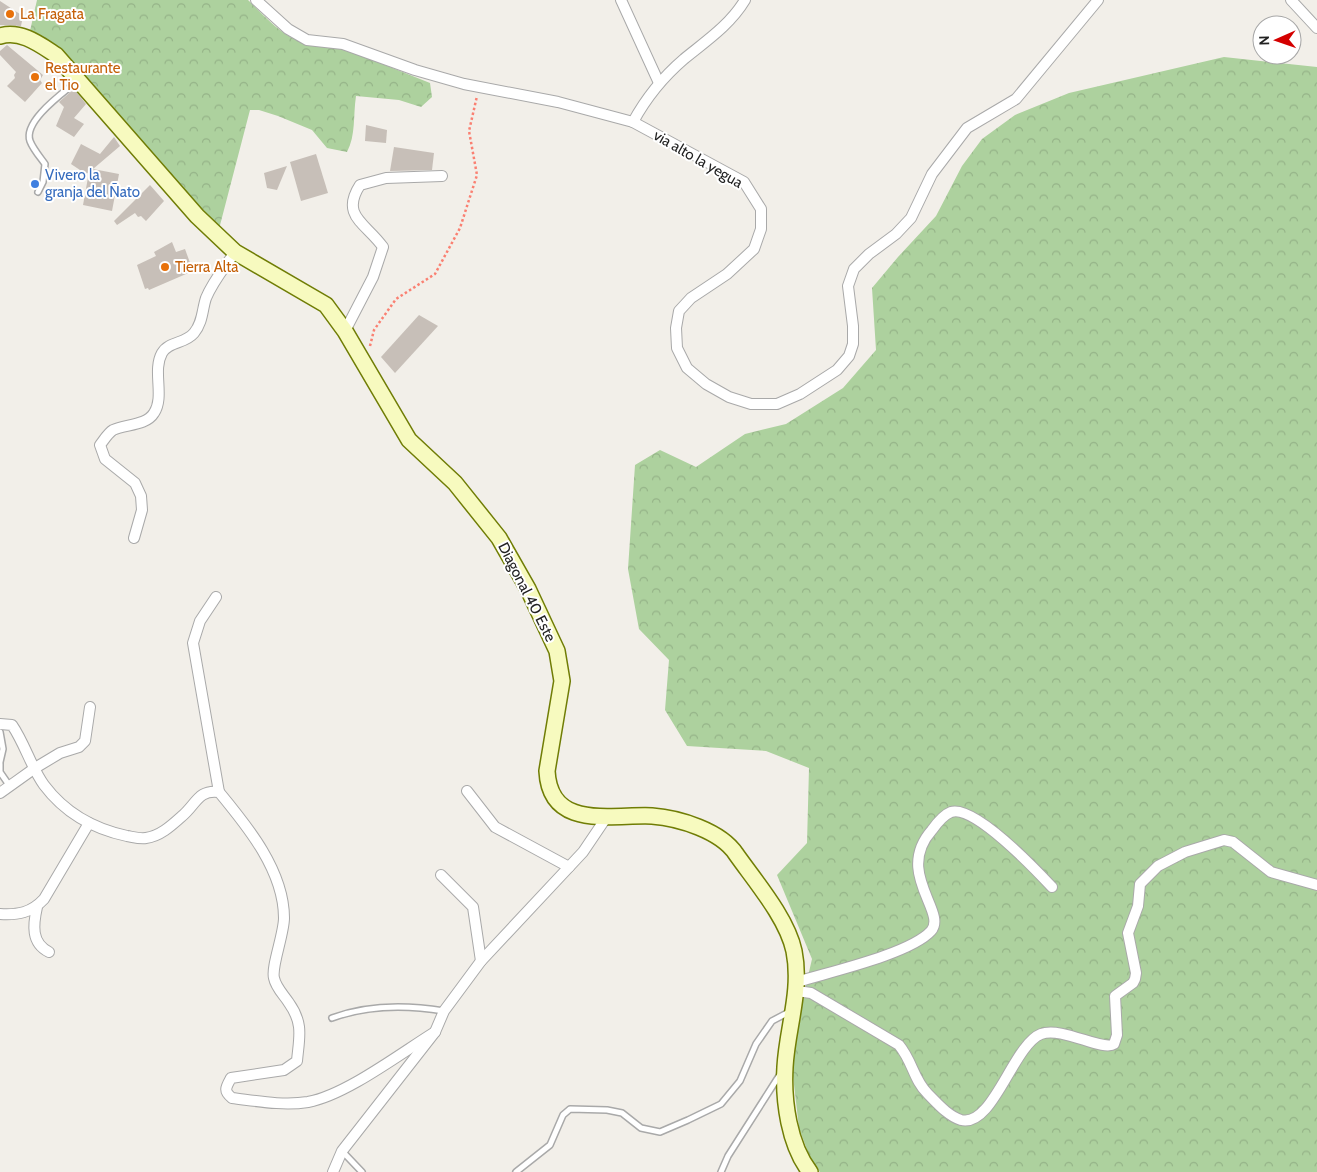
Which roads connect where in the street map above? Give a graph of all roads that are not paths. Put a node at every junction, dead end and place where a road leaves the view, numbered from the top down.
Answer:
1 (256, 0) edge
2 (621, 0) edge
3 (745, 0) edge
4 (1098, 0) edge
5 (1291, 0) edge
6 (1317, 28) edge
7 (0, 36) edge
8 (78, 80) junction
9 (659, 83) junction
10 (633, 122) junction
11 (442, 176) dead end
12 (38, 192) dead end
13 (235, 252) junction
14 (345, 330) junction
15 (134, 538) dead end
16 (216, 597) dead end
17 (90, 707) dead end
18 (0, 724) edge
19 (0, 732) edge
20 (0, 763) edge
21 (35, 768) junction
22 (9, 785) junction
23 (467, 791) dead end
24 (220, 792) junction
25 (0, 793) edge
26 (606, 818) junction
27 (88, 823) junction
28 (569, 867) junction
29 (441, 875) dead end
30 (1317, 885) edge
31 (1052, 887) dead end
32 (37, 907) junction
33 (0, 914) edge
34 (49, 952) dead end
35 (480, 961) junction
36 (797, 987) junction
37 (794, 1010) junction
38 (444, 1011) junction
39 (332, 1018) dead end
40 (435, 1032) junction
41 (785, 1067) junction
42 (342, 1151) junction
43 (333, 1172) edge
44 (362, 1172) edge
45 (516, 1172) edge
46 (721, 1172) edge
47 (810, 1172) edge

1 - 10 street, via alto la yegua
2 - 9 street
3 - 9 street
4 - 10 street, via alto la yegua
5 - 6 street
7 - 8 street, Diagonal 40 Este
8 - 12 lane
8 - 13 street, Diagonal 40 Este
9 - 10 street
11 - 14 street
13 - 14 street, Diagonal 40 Este
13 - 15 street
14 - 26 street, Diagonal 40 Este
16 - 24 street
17 - 21 street
18 - 21 street
19 - 20 lane
20 - 22 lane
21 - 22 street
21 - 27 street
22 - 25 street
23 - 28 street
24 - 27 street
24 - 40 street
26 - 28 street
26 - 36 street, Diagonal 40 Este
27 - 32 street
28 - 35 street
29 - 35 street
30 - 36 street
31 - 36 street
32 - 33 street
32 - 34 street
35 - 38 street
36 - 37 street, Diagonal 40 Este
37 - 41 street, Diagonal 40 Este
37 - 45 lane
38 - 39 lane
38 - 40 street
40 - 42 street
41 - 46 lane
41 - 47 street, Diagonal 40 Este
42 - 43 street
42 - 44 lane

